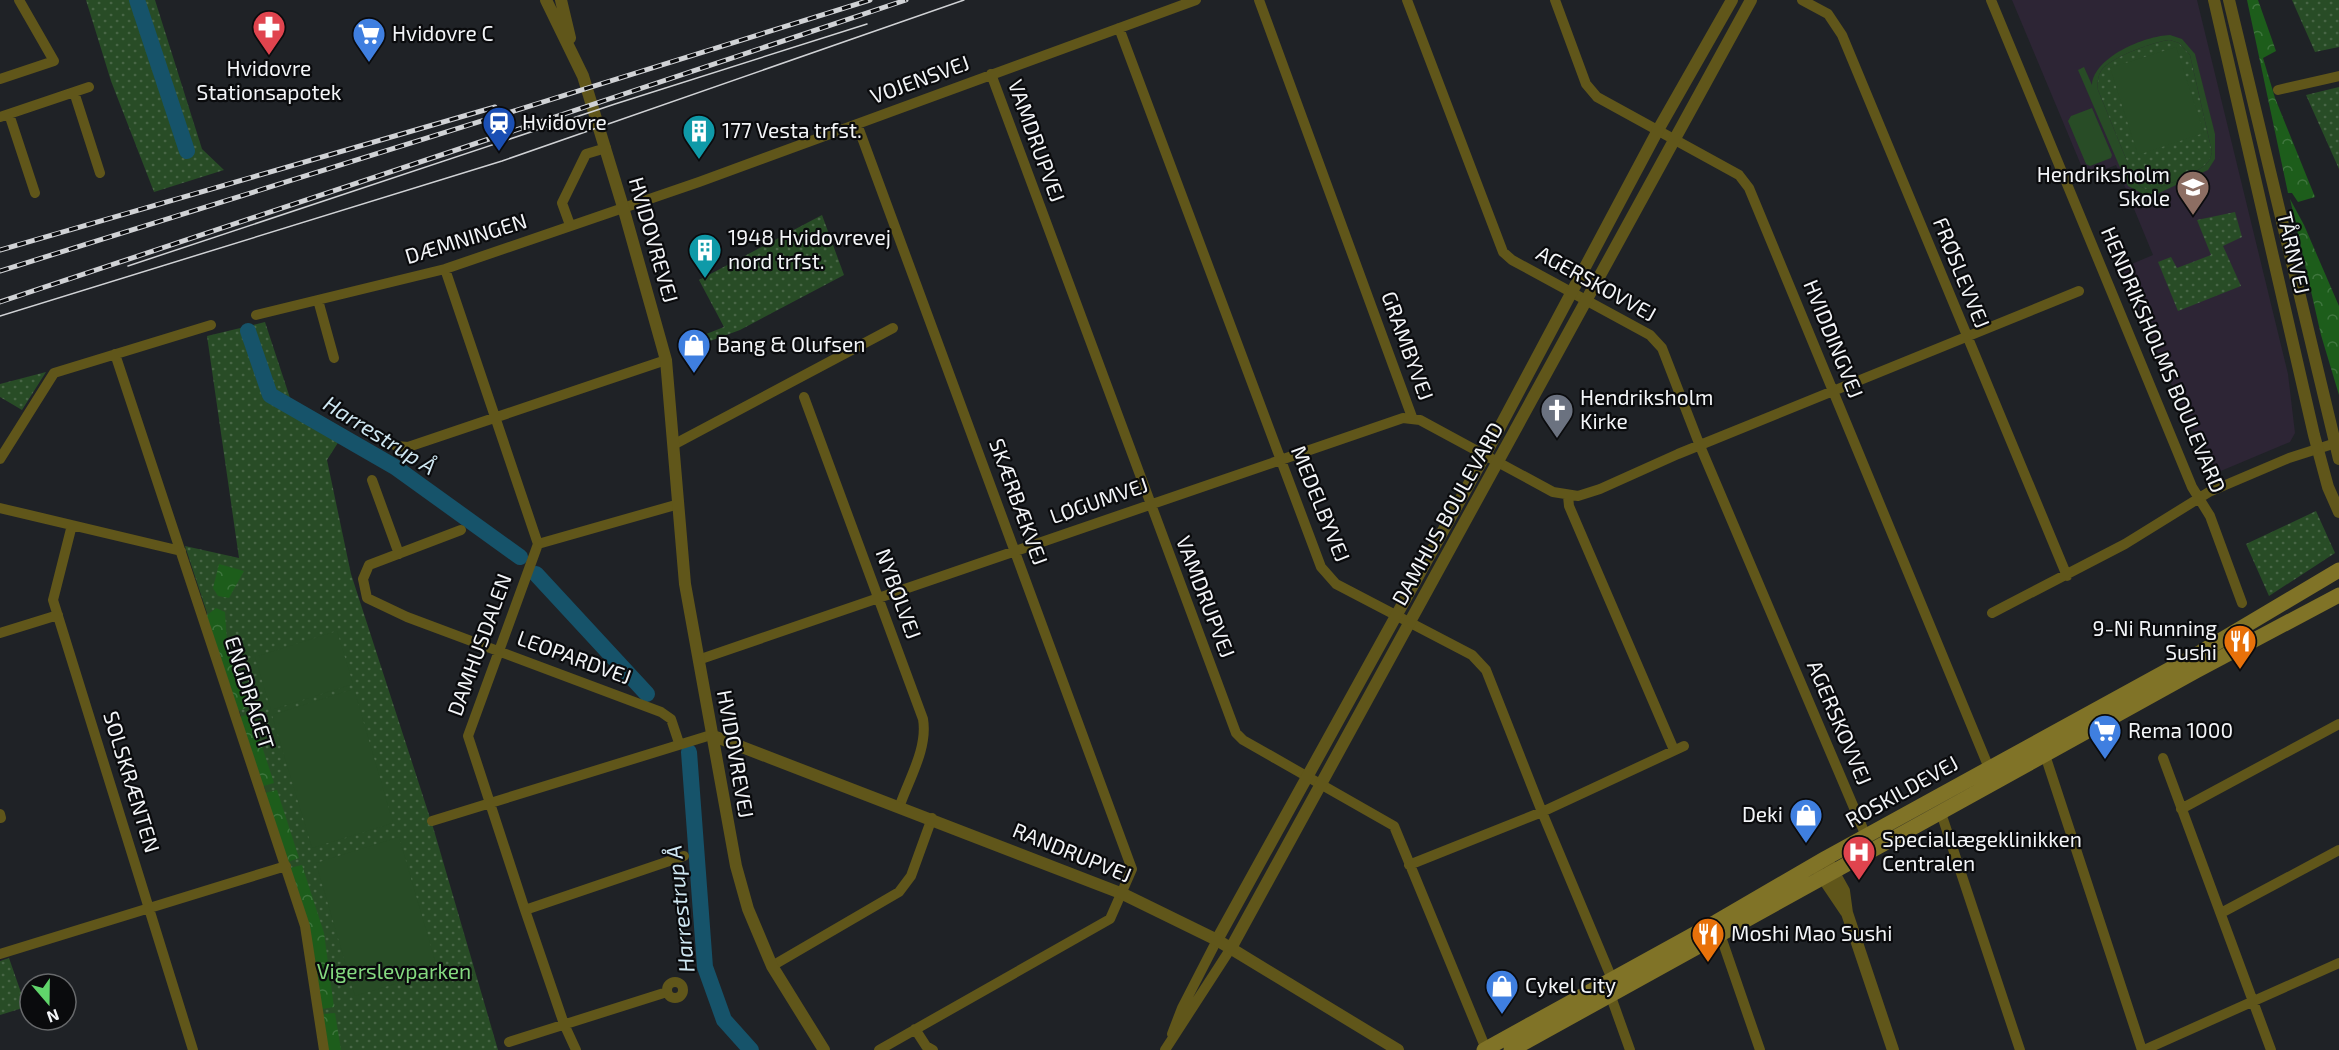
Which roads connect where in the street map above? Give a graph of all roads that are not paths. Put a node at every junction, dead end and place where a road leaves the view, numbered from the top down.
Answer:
1 (19, 0) edge
2 (546, 0) edge
3 (561, 0) edge
4 (1196, 0) edge
5 (1259, 0) edge
6 (1407, 0) edge
7 (1555, 0) edge
8 (1732, 0) edge
9 (1751, 0) edge
10 (1802, 0) edge
11 (1991, 0) edge
12 (2214, 0) edge
13 (2229, 0) edge
14 (1119, 28) junction
15 (573, 51) junction
16 (991, 74) junction
17 (2339, 76) edge
18 (0, 79) edge
19 (89, 87) dead end
20 (2278, 90) dead end
21 (74, 92) junction
22 (5, 115) edge
23 (856, 124) junction
24 (1658, 130) junction
25 (1675, 140) junction
26 (606, 148) junction
27 (100, 172) dead end
28 (35, 193) dead end
29 (623, 207) junction
30 (570, 225) junction
31 (445, 269) junction
32 (2079, 291) dead end
33 (1572, 293) junction
34 (318, 300) junction
35 (1585, 301) junction
36 (256, 315) dead end
37 (211, 325) dead end
38 (893, 328) dead end
39 (1966, 336) junction
40 (115, 354) junction
41 (334, 358) dead end
42 (666, 360) junction
43 (1834, 392) junction
44 (804, 397) dead end
45 (495, 417) junction
46 (1412, 417) junction
47 (2336, 443) edge
48 (673, 445) junction
49 (396, 446) dead end
50 (1700, 446) junction
51 (2318, 449) junction
52 (1485, 455) junction
53 (0, 458) edge
54 (2339, 459) edge
55 (1281, 460) junction
56 (1499, 462) junction
57 (372, 480) dead end
58 (1568, 496) junction
59 (2200, 498) junction
60 (679, 504) junction
61 (1149, 505) junction
62 (0, 508) edge
63 (2339, 512) edge
64 (72, 525) junction
65 (461, 530) dead end
66 (538, 544) junction
67 (181, 551) junction
68 (1015, 551) junction
69 (399, 554) junction
70 (2339, 570) edge
71 (2067, 576) junction
72 (2339, 595) edge
73 (879, 599) junction
74 (2242, 603) dead end
75 (1992, 613) dead end
76 (58, 615) junction
77 (1396, 615) junction
78 (1410, 623) junction
79 (0, 633) edge
80 (499, 651) junction
81 (698, 660) junction
82 (2339, 724) edge
83 (711, 735) junction
84 (679, 743) junction
85 (2044, 755) junction
86 (2163, 758) dead end
87 (1989, 768) junction
88 (1307, 776) junction
89 (1320, 785) junction
90 (490, 803) junction
91 (900, 806) junction
92 (2181, 809) junction
93 (1542, 812) junction
94 (1941, 813) junction
95 (933, 818) junction
96 (432, 821) dead end
97 (1866, 836) junction
98 (2339, 850) edge
99 (684, 856) dead end
100 (1820, 861) junction
101 (1409, 865) junction
102 (286, 866) junction
103 (1829, 875) junction
104 (1123, 894) junction
105 (149, 909) junction
106 (525, 910) junction
107 (2221, 913) junction
108 (1720, 934) junction
109 (1218, 940) junction
110 (1232, 948) junction
111 (0, 954) edge
112 (2339, 963) edge
113 (772, 966) junction
114 (1611, 986) junction
115 (667, 992) dead end
116 (2253, 1002) junction
117 (564, 1024) junction
118 (915, 1029) junction
119 (509, 1042) dead end
120 (1168, 1045) edge
121 (1485, 1049) edge
122 (193, 1050) edge
123 (324, 1050) edge
124 (576, 1050) edge
125 (824, 1050) edge
126 (879, 1050) edge
127 (933, 1050) edge
128 (1398, 1050) edge
129 (1511, 1050) edge
130 (1629, 1050) edge
131 (1760, 1050) edge
132 (1893, 1050) edge
133 (2020, 1050) edge
134 (2143, 1050) edge
135 (2271, 1050) edge

1 - 18 street
2 - 15 street, HVIDOVREVEJ
3 - 15 street, HVIDOVREVEJ
4 - 14 street, VOJENSVEJ
5 - 46 street, GRAMBYVEJ
6 - 33 street, AGERSKOVVEJ
7 - 24 street, HVIDDINGVEJ
8 - 24 street, DAMHUS BOULEVARD
9 - 25 street, DAMHUS BOULEVARD
10 - 39 street, FRØSLEVVEJ
11 - 59 street, HENDRIKSHOLMS BOULEVARD
12 - 51 street, TÅRNVEJ
13 - 47 street, TÅRNVEJ
14 - 16 street, VOJENSVEJ
14 - 55 street, MEDELBYVEJ
15 - 26 street, HVIDOVREVEJ
16 - 23 street, VOJENSVEJ
16 - 61 street, VAMDRUPVEJ
17 - 20 street
19 - 21 street
21 - 22 street
21 - 27 street
22 - 28 street
23 - 29 street, VOJENSVEJ
23 - 68 street, SKÆRBÆKVEJ
24 - 25 street, HVIDDINGVEJ
24 - 33 street, DAMHUS BOULEVARD
25 - 35 street, DAMHUS BOULEVARD
25 - 43 street, HVIDDINGVEJ
26 - 29 street, HVIDOVREVEJ
26 - 30 street
29 - 30 street, DÆMNINGEN
29 - 42 street, HVIDOVREVEJ
30 - 31 street, DÆMNINGEN
31 - 34 street, DÆMNINGEN
31 - 45 street
32 - 39 street
33 - 35 street, AGERSKOVVEJ
33 - 52 street, DAMHUS BOULEVARD
34 - 36 street, DÆMNINGEN
34 - 41 street
35 - 50 street, AGERSKOVVEJ
35 - 56 street, DAMHUS BOULEVARD
37 - 40 street
38 - 48 street
39 - 43 street
39 - 71 street, FRØSLEVVEJ
40 - 53 street
40 - 67 street, ENGDRAGET
42 - 45 street
42 - 48 street, HVIDOVREVEJ
43 - 50 street
43 - 87 street, HVIDDINGVEJ
44 - 73 street, NYBØLVEJ
45 - 49 street
45 - 66 street
46 - 52 street, GRAMBYVEJ
46 - 55 street, LØGUMVEJ
47 - 51 street
47 - 54 street, TÅRNVEJ
48 - 60 street, HVIDOVREVEJ
50 - 58 street
50 - 97 street, AGERSKOVVEJ
51 - 59 street
51 - 63 street, TÅRNVEJ
52 - 56 street, GRAMBYVEJ
52 - 77 street, DAMHUS BOULEVARD
55 - 61 street, LØGUMVEJ
55 - 77 street, MEDELBYVEJ
56 - 58 street, GRAMBYVEJ
56 - 78 street, DAMHUS BOULEVARD
57 - 69 street
58 - 93 street
59 - 71 street
59 - 74 street, HENDRIKSHOLMS BOULEVARD
60 - 66 street
60 - 81 street, HVIDOVREVEJ
61 - 68 street, LØGUMVEJ
61 - 88 street, VAMDRUPVEJ
62 - 64 street
64 - 67 street
64 - 76 street, SOLSKRÆNTEN
65 - 69 street, LEOPARDVEJ
66 - 80 street, DAMHUSDALEN
67 - 102 street, ENGDRAGET
68 - 73 street, LØGUMVEJ
68 - 104 street, SKÆRBÆKVEJ
69 - 80 street, LEOPARDVEJ
70 - 87 main road, ROSKILDEVEJ
71 - 75 street
72 - 85 main road, ROSKILDEVEJ
73 - 81 street, LØGUMVEJ
73 - 91 street, NYBØLVEJ
76 - 79 street
76 - 105 street, SOLSKRÆNTEN
77 - 78 street, MEDELBYVEJ
77 - 88 street, DAMHUS BOULEVARD
78 - 89 street, DAMHUS BOULEVARD
78 - 93 street, MEDELBYVEJ
80 - 84 street, LEOPARDVEJ
80 - 90 street, DAMHUSDALEN
81 - 83 street, HVIDOVREVEJ
82 - 92 street
83 - 84 street
83 - 91 street, RANDRUPVEJ
83 - 113 street, HVIDOVREVEJ
84 - 90 street
85 - 94 main road, ROSKILDEVEJ
85 - 134 street
86 - 92 street
87 - 97 main road, ROSKILDEVEJ
88 - 89 street, VAMDRUPVEJ
88 - 109 street, DAMHUS BOULEVARD
89 - 101 street, VAMDRUPVEJ
89 - 110 street, DAMHUS BOULEVARD
90 - 96 street
90 - 106 street, DAMHUSDALEN
91 - 95 street, RANDRUPVEJ
92 - 107 street
93 - 101 street
93 - 114 street, MEDELBYVEJ
94 - 103 main road, ROSKILDEVEJ
94 - 133 street
95 - 104 street, RANDRUPVEJ
95 - 113 street
97 - 100 main road, ROSKILDEVEJ
98 - 107 street
99 - 106 street
100 - 103 street
100 - 114 main road, ROSKILDEVEJ
101 - 121 street, VAMDRUPVEJ
102 - 105 street
102 - 123 street, ENGDRAGET
103 - 108 main road, ROSKILDEVEJ
103 - 132 street
104 - 109 street, RANDRUPVEJ
104 - 118 street, SKÆRBÆKVEJ
105 - 111 street
105 - 122 street, SOLSKRÆNTEN
106 - 117 street, DAMHUSDALEN
107 - 116 street
108 - 114 main road, ROSKILDEVEJ
108 - 131 street
109 - 110 street, RANDRUPVEJ
109 - 120 street, DAMHUS BOULEVARD
110 - 120 street, DAMHUS BOULEVARD
110 - 128 street, RANDRUPVEJ
112 - 116 street
113 - 125 street, HVIDOVREVEJ
114 - 121 main road, ROSKILDEVEJ
114 - 129 main road, ROSKILDEVEJ
114 - 130 street, MEDELBYVEJ
115 - 117 street
116 - 134 street
116 - 135 street
117 - 119 street
117 - 124 street, DAMHUSDALEN
118 - 126 street, SKÆRBÆKVEJ
118 - 127 street

